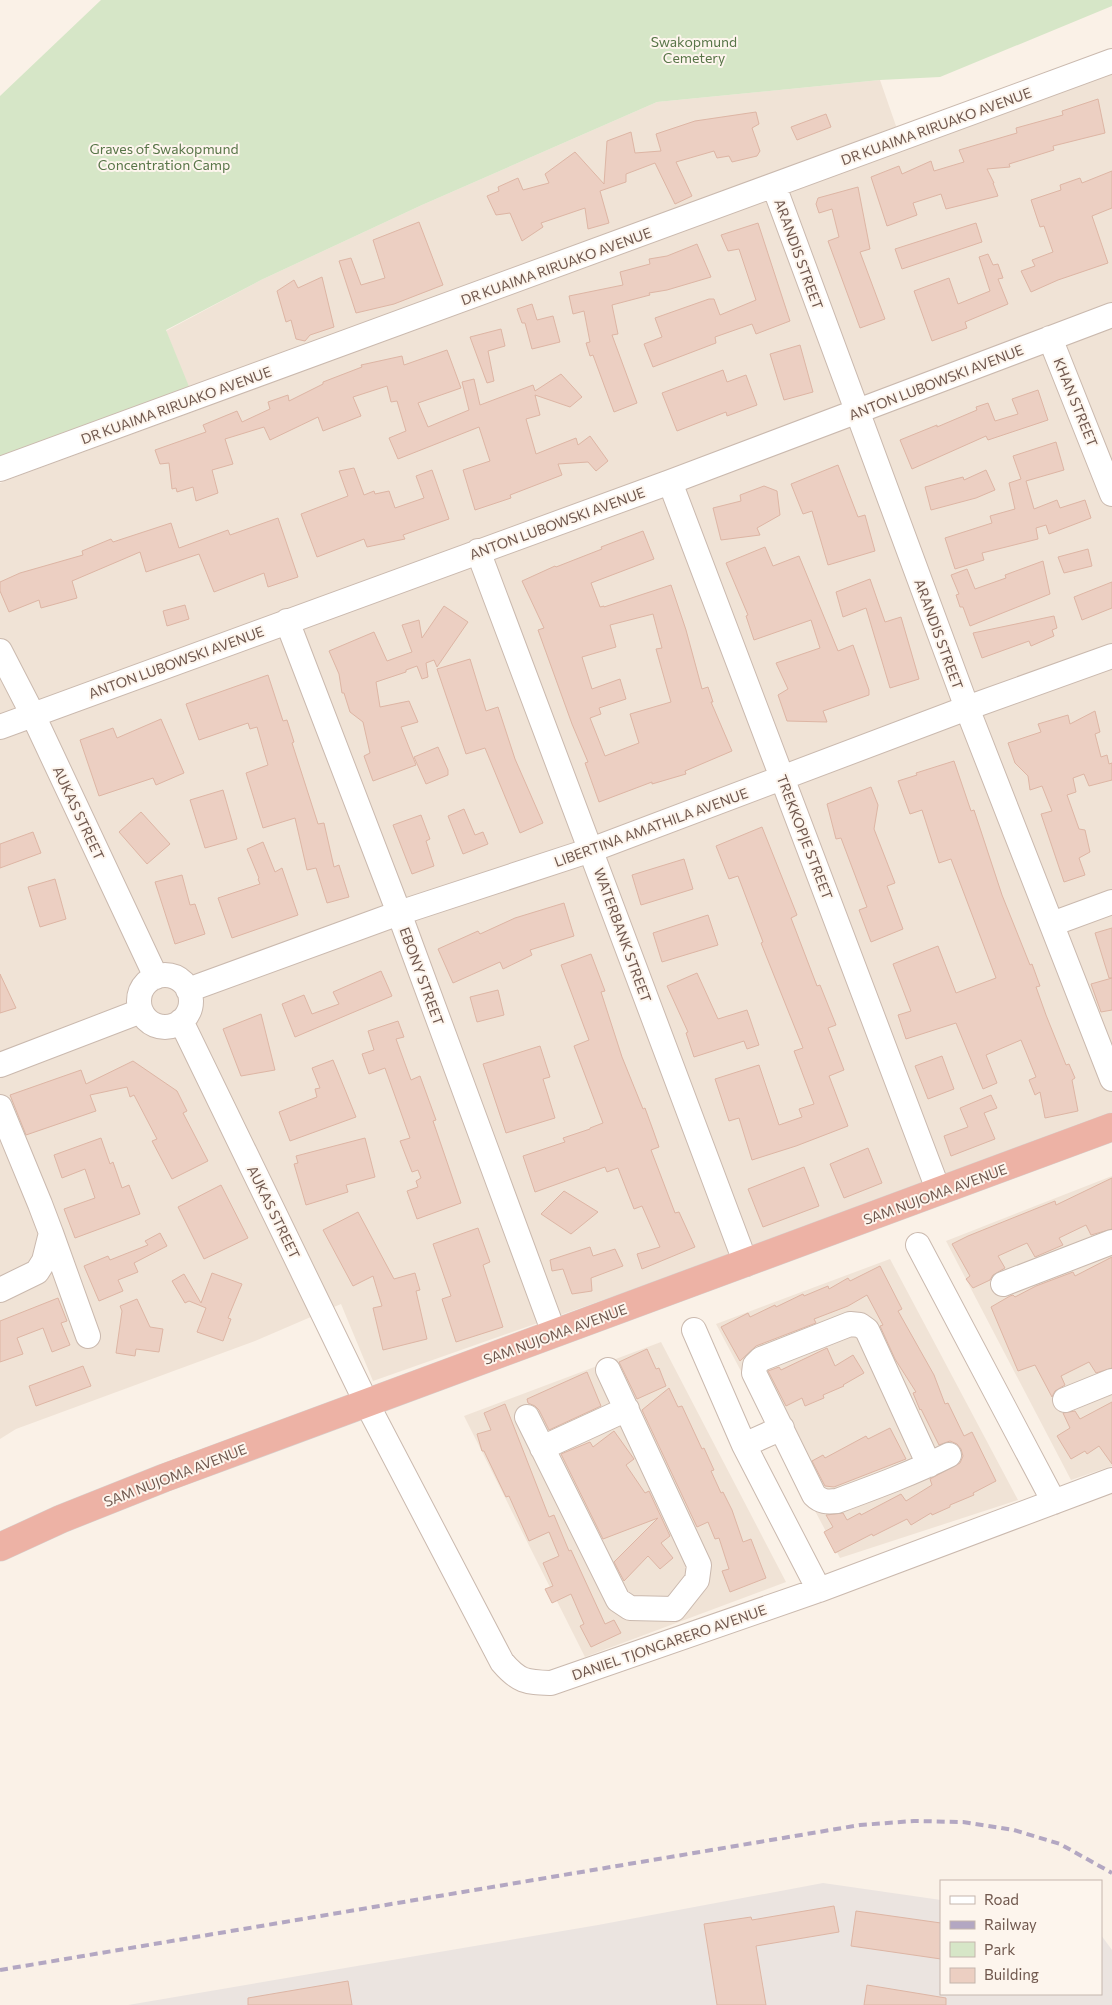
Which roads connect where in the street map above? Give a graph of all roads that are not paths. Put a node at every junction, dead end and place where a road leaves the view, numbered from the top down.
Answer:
1 (1112, 61) edge
2 (774, 186) junction
3 (1112, 315) edge
4 (1050, 338) junction
5 (857, 412) junction
6 (0, 469) edge
7 (670, 482) junction
8 (1112, 494) edge
9 (478, 551) junction
10 (287, 621) junction
11 (0, 651) edge
12 (1112, 656) edge
13 (967, 708) junction
14 (33, 715) junction
15 (0, 727) edge
16 (783, 778) junction
17 (591, 850) junction
18 (1112, 902) edge
19 (399, 913) junction
20 (1052, 924) junction
21 (156, 977) junction
22 (188, 990) junction
23 (141, 1011) junction
24 (181, 1021) junction
25 (0, 1065) edge
26 (1112, 1078) edge
27 (0, 1107) edge
28 (1112, 1127) edge
29 (939, 1192) junction
30 (51, 1233) junction
31 (1112, 1242) edge
32 (918, 1245) dead end
33 (746, 1264) junction
34 (1003, 1284) dead end
35 (0, 1290) edge
36 (694, 1330) dead end
37 (554, 1333) junction
38 (88, 1336) dead end
39 (608, 1370) dead end
40 (1112, 1381) edge
41 (1065, 1400) dead end
42 (368, 1404) junction
43 (627, 1409) junction
44 (527, 1416) dead end
45 (782, 1428) junction
46 (744, 1445) junction
47 (542, 1448) junction
48 (1112, 1480) edge
49 (1054, 1502) junction
50 (0, 1547) edge
51 (820, 1590) junction
52 (674, 1609) junction
53 (688, 1636) junction

1 - 2 street, DR KUAIMA RIRUAKO AVENUE
2 - 5 street, ARANDIS STREET
2 - 6 street, DR KUAIMA RIRUAKO AVENUE
3 - 4 street, ANTON LUBOWSKI AVENUE
4 - 5 street, ANTON LUBOWSKI AVENUE
4 - 8 street, KHAN STREET
5 - 7 street, ANTON LUBOWSKI AVENUE
5 - 13 street, ARANDIS STREET
7 - 9 street, ANTON LUBOWSKI AVENUE
7 - 16 street, TREKKOPJE STREET
9 - 10 street, ANTON LUBOWSKI AVENUE
9 - 17 street, WATERBANK STREET
10 - 14 street, ANTON LUBOWSKI AVENUE
10 - 19 street, EBONY STREET
11 - 14 street, AUKAS STREET
12 - 13 street, LIBERTINA AMATHILA AVENUE
13 - 16 street, LIBERTINA AMATHILA AVENUE
13 - 20 street, ARANDIS STREET
14 - 15 street, ANTON LUBOWSKI AVENUE
14 - 21 street, AUKAS STREET
16 - 17 street, LIBERTINA AMATHILA AVENUE
16 - 29 street, TREKKOPJE STREET
17 - 19 street, LIBERTINA AMATHILA AVENUE
17 - 33 street, WATERBANK STREET
18 - 20 street
19 - 22 street, LIBERTINA AMATHILA AVENUE
19 - 37 street, EBONY STREET
20 - 26 street, ARANDIS STREET
21 - 22 street
21 - 23 street
22 - 24 street
23 - 24 street
23 - 25 street
24 - 42 street, AUKAS STREET
27 - 30 street
28 - 29 highway, SAM NUJOMA AVENUE
29 - 33 highway, SAM NUJOMA AVENUE
30 - 35 street
30 - 38 street
31 - 34 street
32 - 49 street
33 - 37 highway, SAM NUJOMA AVENUE
36 - 46 street
37 - 42 highway, SAM NUJOMA AVENUE
39 - 43 street
40 - 41 street
42 - 50 highway, SAM NUJOMA AVENUE
42 - 53 street, DANIEL TJONGARERO AVENUE
43 - 47 street
43 - 52 street
44 - 47 street
45 - 45 street
45 - 46 street
46 - 51 street
47 - 52 street
48 - 49 street, DANIEL TJONGARERO AVENUE
49 - 51 street, DANIEL TJONGARERO AVENUE
51 - 53 street, DANIEL TJONGARERO AVENUE
52 - 53 street

